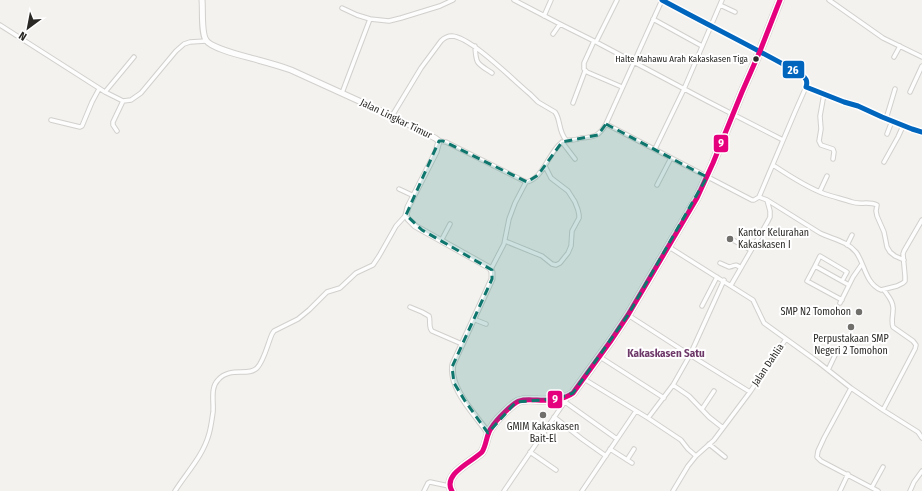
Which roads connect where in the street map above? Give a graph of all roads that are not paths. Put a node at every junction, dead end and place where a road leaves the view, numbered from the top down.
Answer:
1 (202, 0) edge
2 (453, 0) edge
3 (514, 0) edge
4 (550, 0) edge
5 (617, 0) edge
6 (662, 0) edge
7 (722, 0) edge
8 (780, 0) edge
9 (829, 0) edge
10 (720, 5) junction
11 (342, 8) dead end
12 (735, 12) dead end
13 (544, 16) junction
14 (370, 19) junction
15 (653, 19) junction
16 (560, 24) junction
17 (0, 25) edge
18 (710, 26) junction
19 (553, 34) dead end
20 (206, 41) junction
21 (595, 41) junction
22 (475, 46) junction
23 (702, 46) junction
24 (900, 46) junction
25 (760, 51) junction
26 (922, 56) edge
27 (134, 57) dead end
28 (894, 57) dead end
29 (634, 62) junction
30 (922, 66) edge
31 (585, 71) junction
32 (492, 73) dead end
33 (622, 87) junction
34 (806, 87) junction
35 (99, 89) junction
36 (684, 89) junction
37 (895, 89) dead end
38 (105, 92) junction
39 (910, 92) dead end
40 (342, 94) junction
41 (824, 94) junction
42 (123, 101) junction
43 (573, 103) dead end
44 (733, 114) junction
45 (392, 116) junction
46 (886, 119) junction
47 (51, 120) dead end
48 (892, 121) junction
49 (606, 124) junction
50 (903, 126) junction
51 (117, 131) dead end
52 (922, 132) edge
53 (887, 134) dead end
54 (566, 140) junction
55 (783, 140) junction
56 (439, 141) junction
57 (562, 142) junction
58 (655, 149) junction
59 (575, 158) dead end
60 (671, 158) junction
61 (833, 159) dead end
62 (884, 162) dead end
63 (773, 165) junction
64 (545, 166) junction
65 (827, 176) dead end
66 (707, 177) junction
67 (526, 182) junction
68 (657, 185) dead end
69 (399, 189) dead end
70 (820, 192) junction
71 (414, 196) junction
72 (759, 198) junction
73 (767, 200) junction
74 (406, 215) junction
75 (922, 220) edge
76 (450, 224) dead end
77 (852, 235) dead end
78 (733, 240) dead end
79 (441, 241) junction
80 (504, 241) junction
81 (847, 245) junction
82 (669, 247) junction
83 (751, 250) junction
84 (904, 260) junction
85 (720, 263) dead end
86 (862, 264) junction
87 (815, 266) junction
88 (741, 268) junction
89 (491, 270) junction
90 (717, 277) junction
91 (724, 280) junction
92 (842, 281) junction
93 (731, 285) junction
94 (849, 285) junction
95 (884, 290) junction
96 (702, 306) dead end
97 (410, 307) dead end
98 (628, 315) junction
99 (473, 319) junction
100 (486, 324) dead end
101 (786, 339) junction
102 (462, 344) junction
103 (838, 349) dead end
104 (690, 355) junction
105 (600, 357) junction
106 (828, 370) junction
107 (584, 379) junction
108 (673, 385) junction
109 (851, 388) junction
110 (714, 391) dead end
111 (750, 392) junction
112 (664, 398) junction
113 (567, 399) junction
114 (702, 409) junction
115 (883, 410) junction
116 (636, 411) junction
117 (554, 417) junction
118 (648, 418) junction
119 (723, 428) junction
120 (488, 433) junction
121 (922, 437) edge
122 (617, 439) junction
123 (709, 444) junction
124 (610, 449) junction
125 (634, 449) dead end
126 (530, 452) junction
127 (606, 456) junction
128 (696, 456) junction
129 (725, 456) dead end
130 (627, 460) junction
131 (632, 463) dead end
132 (884, 467) dead end
133 (556, 470) dead end
134 (922, 471) edge
135 (848, 474) junction
136 (872, 487) junction
137 (450, 488) edge
138 (175, 490) edge
139 (424, 491) edge
140 (504, 491) edge
141 (582, 491) edge
142 (673, 491) edge
143 (840, 491) edge
144 (878, 491) edge
145 (910, 491) edge

1 - 20 main road
2 - 14 street
3 - 13 street
4 - 13 street
5 - 21 street
6 - 15 street
6 - 18 street
7 - 10 street
8 - 25 highway
9 - 24 street
10 - 12 street
10 - 18 street
11 - 14 street
13 - 16 street
14 - 40 street
15 - 23 street
15 - 29 street
16 - 19 street
16 - 21 street
17 - 35 street
18 - 23 street
18 - 25 street
20 - 40 main road, Jalan Lingkar Timur
20 - 42 street
21 - 29 street
21 - 31 street
22 - 32 street
22 - 45 street
22 - 54 street
23 - 36 street
24 - 26 street
24 - 28 street
25 - 34 street
25 - 44 highway
27 - 38 street
29 - 33 street
29 - 36 street
30 - 39 street
31 - 33 street
31 - 43 street
33 - 49 street
34 - 41 street
34 - 55 street
35 - 38 street
35 - 47 street
36 - 44 street
36 - 58 street
37 - 46 street
38 - 42 street
40 - 45 main road, Jalan Lingkar Timur
41 - 46 street
41 - 61 street
42 - 51 street
44 - 55 street
44 - 66 highway
45 - 56 main road, Jalan Lingkar Timur
46 - 48 street
48 - 50 street
48 - 53 street
49 - 54 street
49 - 58 street
50 - 52 street
50 - 62 street
54 - 57 street
55 - 63 street
56 - 67 street
56 - 71 main road, Jalan Lingkar Timur
57 - 59 street
57 - 64 street
58 - 60 street
60 - 66 street
60 - 68 street
63 - 70 street
63 - 72 street
64 - 67 street
64 - 80 street
65 - 70 street
66 - 72 street
66 - 82 highway
67 - 80 street
69 - 71 street
70 - 84 street
71 - 74 main road, Jalan Lingkar Timur
72 - 73 street
73 - 81 street
73 - 83 street
74 - 79 main road
74 - 138 street
75 - 84 street
76 - 79 street
77 - 81 street
78 - 83 street
79 - 89 main road
80 - 89 street
81 - 86 street
82 - 90 street
82 - 98 highway
83 - 88 street
84 - 95 street
85 - 88 street
86 - 94 street
86 - 95 street
87 - 92 street
87 - 92 street
87 - 94 street
88 - 93 street
89 - 99 main road
90 - 91 street
90 - 96 street
91 - 93 street
91 - 104 street
92 - 94 street
93 - 101 street
95 - 115 street
97 - 102 street
98 - 104 street
98 - 105 highway
99 - 100 street
99 - 102 main road
101 - 106 street
101 - 111 street, Jalan Dahlia
102 - 120 main road
103 - 106 street
104 - 108 street
104 - 111 street
105 - 107 highway
105 - 112 street
106 - 109 street
107 - 113 highway
107 - 116 street
108 - 112 street
108 - 114 street
109 - 115 street
109 - 135 street
110 - 114 street
111 - 119 street, Jalan Dahlia
112 - 118 street
113 - 117 street
113 - 120 highway
113 - 122 street
114 - 119 street
115 - 121 street
116 - 118 street
116 - 122 street
117 - 126 street
117 - 127 street
118 - 128 street
119 - 123 street, Jalan Dahlia
120 - 137 highway
122 - 124 street
123 - 128 street, Jalan Dahlia
123 - 129 street
124 - 127 street
124 - 130 street
125 - 130 street
126 - 133 street
126 - 140 street
127 - 141 street
128 - 142 street, Jalan Dahlia
130 - 131 street
132 - 136 street
134 - 145 street
135 - 136 street
135 - 143 street
136 - 144 street
137 - 139 street

